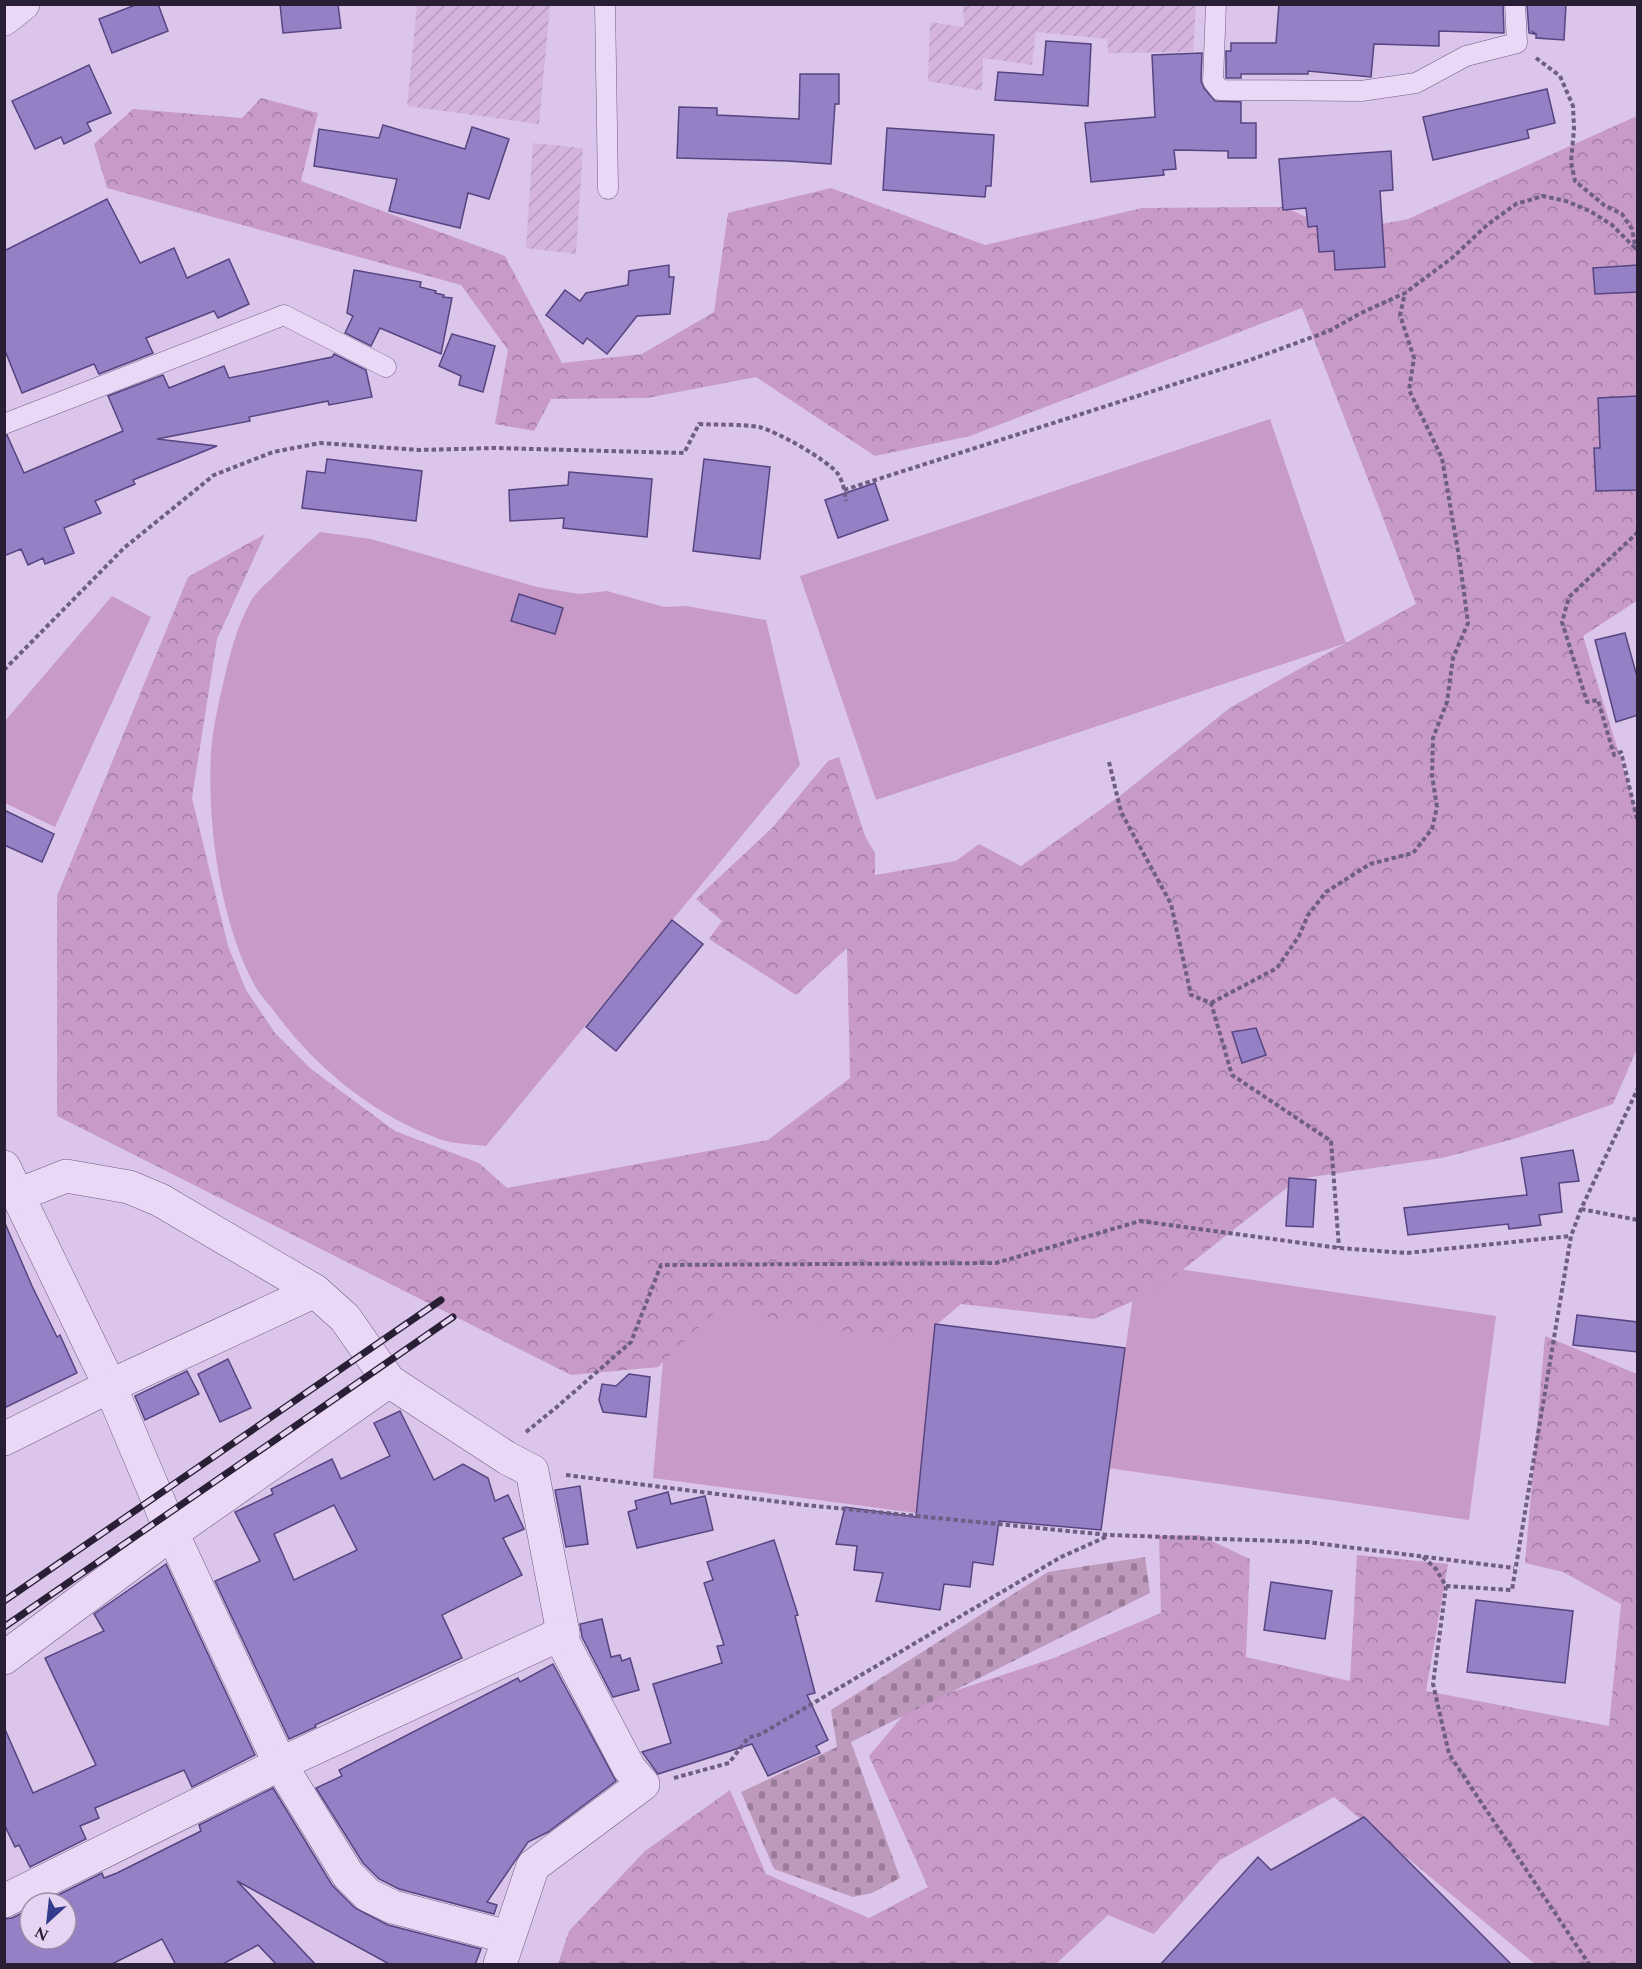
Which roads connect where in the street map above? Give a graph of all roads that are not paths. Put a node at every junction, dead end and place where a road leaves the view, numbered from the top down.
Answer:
1 (23, 4) edge
2 (605, 4) edge
3 (1216, 4) edge
4 (1515, 4) edge
5 (4, 19) edge
6 (608, 189) dead end
7 (386, 367) dead end
8 (4, 424) edge
9 (11, 1181) edge
10 (315, 1291) junction
11 (389, 1381) junction
12 (110, 1386) junction
13 (4, 1439) edge
14 (172, 1533) junction
15 (563, 1633) junction
16 (4, 1658) edge
17 (280, 1764) junction
18 (4, 1901) edge
19 (504, 1951) edge

1 - 5 street
2 - 6 lane
3 - 4 lane
7 - 8 lane
9 - 10 street
9 - 12 street
10 - 11 street
10 - 12 street
11 - 14 street
11 - 15 street
12 - 13 street
12 - 14 street
14 - 16 street
14 - 17 street
15 - 17 street
15 - 19 street
17 - 18 street
17 - 19 street

